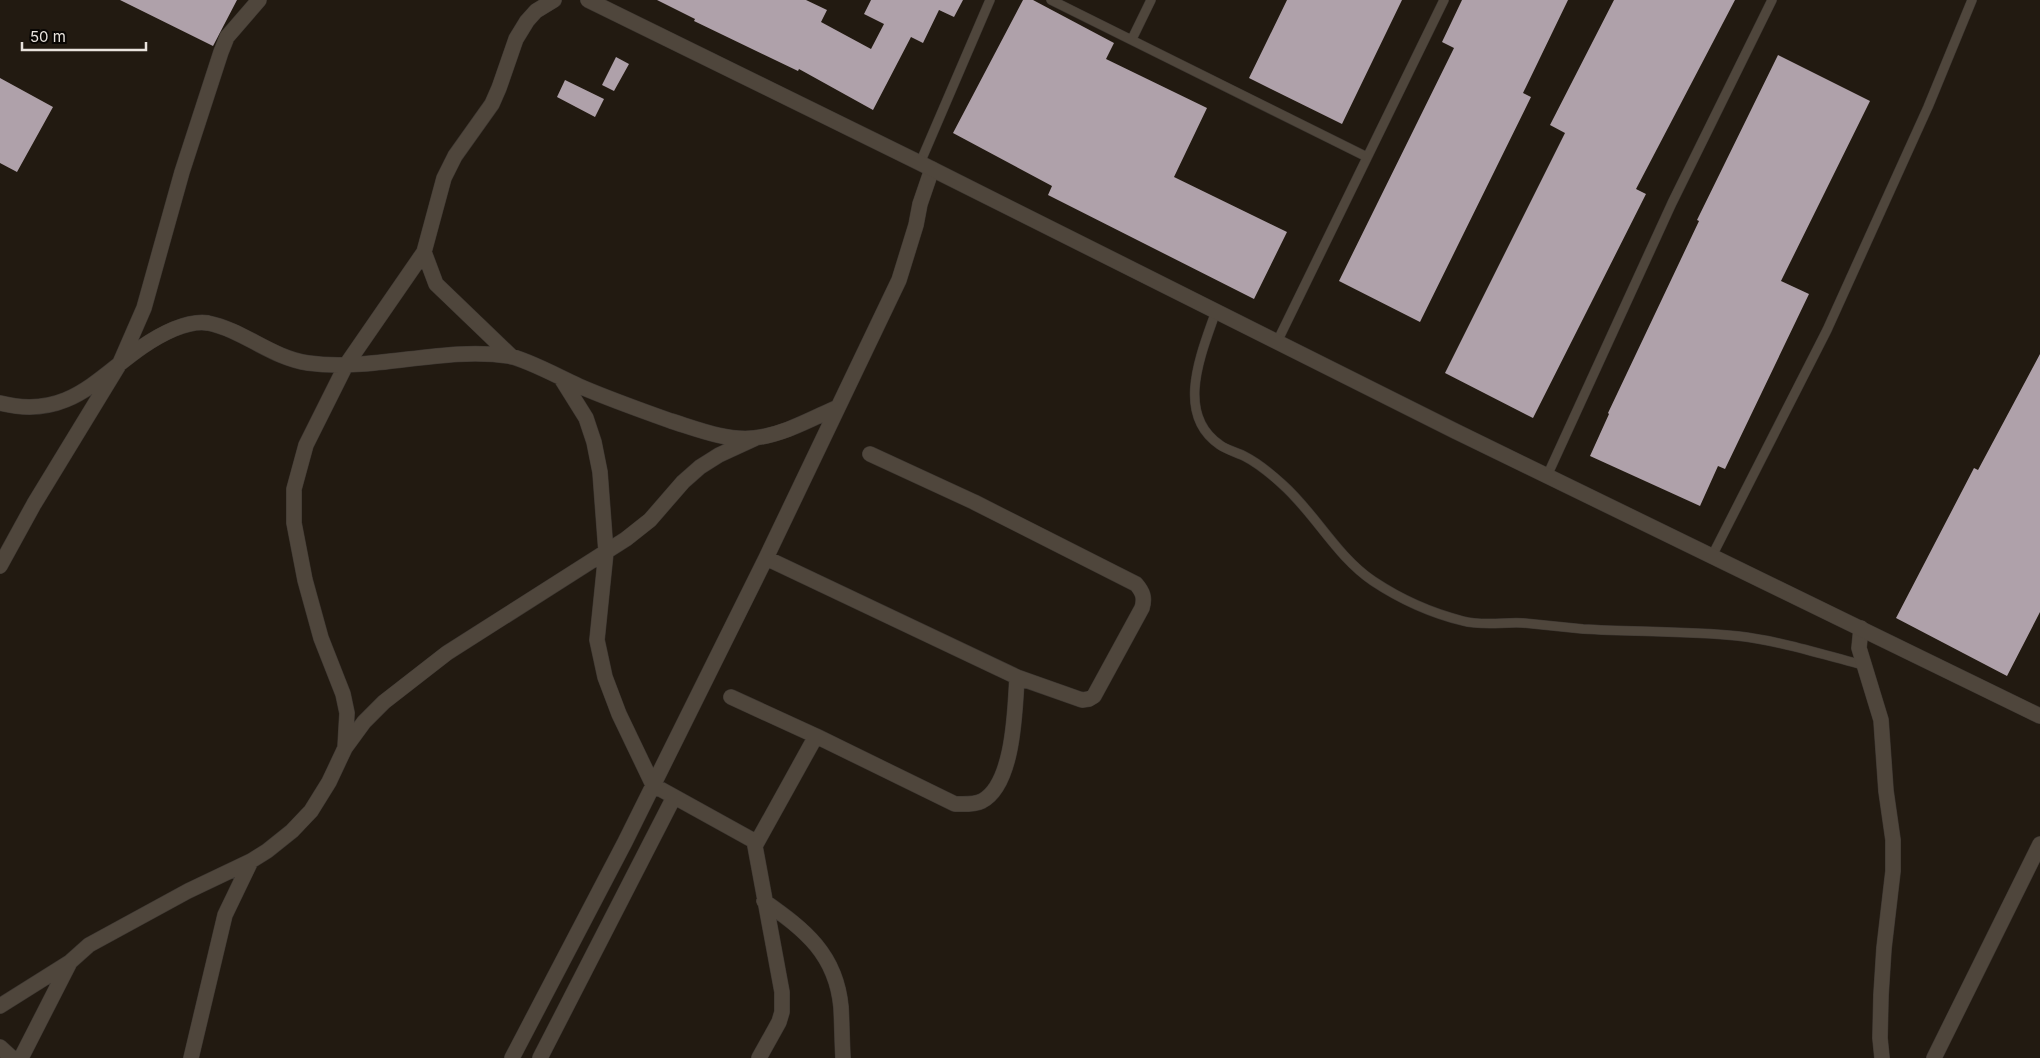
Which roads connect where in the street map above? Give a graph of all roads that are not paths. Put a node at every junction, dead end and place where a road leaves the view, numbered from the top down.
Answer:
1 (259, 0) edge
2 (554, 0) edge
3 (588, 0) edge
4 (990, 0) edge
5 (1050, 0) edge
6 (1151, 0) edge
7 (1444, 0) edge
8 (1772, 0) edge
9 (1972, 0) edge
10 (1132, 39) junction
11 (1367, 157) junction
12 (926, 166) junction
13 (424, 252) junction
14 (1216, 311) junction
15 (1277, 342) junction
16 (512, 357) junction
17 (120, 363) junction
18 (346, 365) junction
19 (561, 378) junction
20 (0, 403) edge
21 (838, 407) junction
22 (756, 438) junction
23 (870, 454) dead end
24 (1547, 476) junction
25 (606, 552) junction
26 (1712, 556) junction
27 (766, 558) junction
28 (0, 566) edge
29 (1861, 628) junction
30 (1863, 665) junction
31 (1018, 677) junction
32 (731, 697) dead end
33 (2040, 716) edge
34 (816, 736) junction
35 (345, 748) junction
36 (652, 785) junction
37 (674, 797) junction
38 (756, 842) junction
39 (2040, 844) edge
40 (251, 861) junction
41 (764, 901) junction
42 (70, 962) junction
43 (0, 1006) edge
44 (0, 1047) edge
45 (12, 1058) edge
46 (21, 1058) edge
47 (191, 1058) edge
48 (512, 1058) edge
49 (540, 1058) edge
50 (759, 1058) edge
51 (843, 1058) edge
52 (1882, 1058) edge
53 (1934, 1058) edge

1 - 17 street
2 - 13 street
3 - 12 street
4 - 12 lane
5 - 10 lane
6 - 10 lane
7 - 11 lane
8 - 24 lane
9 - 26 lane
10 - 11 lane
11 - 15 lane
12 - 14 street
12 - 21 street
13 - 16 street
13 - 18 street
14 - 15 street
14 - 30 lane
15 - 24 street
16 - 18 street
16 - 19 street
17 - 18 street
17 - 20 street
17 - 28 street
18 - 35 street
19 - 22 street
19 - 25 street
21 - 22 street
21 - 27 street
22 - 25 street
23 - 31 street
24 - 26 street
25 - 35 street
25 - 36 street
26 - 29 street
27 - 31 street
27 - 36 street
29 - 30 street
29 - 33 street
30 - 52 street
31 - 34 street
32 - 34 street
34 - 38 street
35 - 40 street
36 - 37 street
36 - 48 street
37 - 38 street
37 - 49 street
38 - 41 street
39 - 53 street
40 - 42 street
40 - 47 street
41 - 50 street
41 - 51 street
42 - 43 street
42 - 46 street
44 - 45 street

